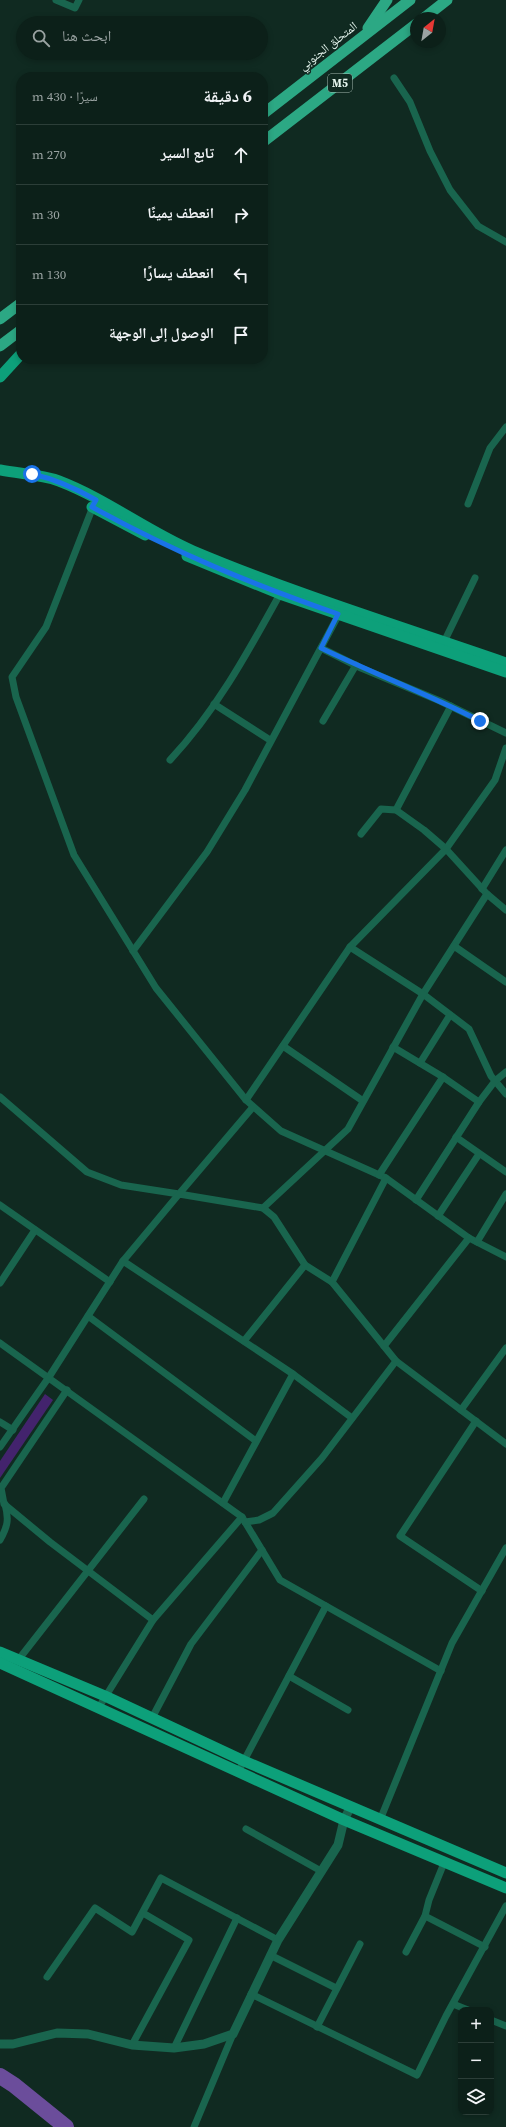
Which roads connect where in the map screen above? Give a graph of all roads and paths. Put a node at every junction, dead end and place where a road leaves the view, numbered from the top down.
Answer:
1 (56, 0) edge
2 (79, 0) edge
3 (386, 0) edge
4 (410, 0) edge
5 (447, 0) edge
6 (432, 12) edge
7 (410, 29) edge
8 (364, 35) junction
9 (394, 78) dead end
10 (268, 110) edge
11 (268, 138) edge
12 (506, 242) edge
13 (16, 307) edge
14 (0, 319) edge
15 (16, 334) edge
16 (0, 346) edge
17 (16, 359) edge
18 (0, 377) edge
19 (506, 427) edge
20 (0, 470) edge
21 (94, 503) junction
22 (468, 504) dead end
23 (475, 578) dead end
24 (280, 594) junction
25 (338, 614) junction
26 (444, 642) junction
27 (321, 648) junction
28 (506, 664) edge
29 (356, 665) junction
30 (506, 672) edge
31 (214, 704) junction
32 (451, 706) junction
33 (323, 721) dead end
34 (506, 733) edge
35 (270, 740) junction
36 (506, 748) edge
37 (170, 760) dead end
38 (396, 810) junction
39 (361, 834) dead end
40 (446, 849) junction
41 (506, 850) edge
42 (484, 892) junction
43 (506, 910) edge
44 (454, 946) junction
45 (350, 947) junction
46 (133, 951) junction
47 (506, 982) edge
48 (422, 994) junction
49 (450, 1014) junction
50 (283, 1046) junction
51 (393, 1047) junction
52 (420, 1063) junction
53 (506, 1072) edge
54 (443, 1077) junction
55 (495, 1081) junction
56 (506, 1094) edge
57 (0, 1097) edge
58 (246, 1100) junction
59 (363, 1101) junction
60 (478, 1102) junction
61 (253, 1107) junction
62 (456, 1137) junction
63 (325, 1150) junction
64 (479, 1154) junction
65 (506, 1172) edge
66 (379, 1175) junction
67 (386, 1178) junction
68 (179, 1194) junction
69 (506, 1194) edge
70 (416, 1200) junction
71 (0, 1205) edge
72 (263, 1208) junction
73 (438, 1216) junction
74 (35, 1230) junction
75 (469, 1238) junction
76 (477, 1242) junction
77 (506, 1257) edge
78 (124, 1261) junction
79 (305, 1265) junction
80 (110, 1282) junction
81 (332, 1282) junction
82 (0, 1283) edge
83 (88, 1316) junction
84 (244, 1341) junction
85 (0, 1343) edge
86 (384, 1346) junction
87 (506, 1348) edge
88 (396, 1361) junction
89 (293, 1374) junction
90 (49, 1377) junction
91 (67, 1390) junction
92 (460, 1410) junction
93 (352, 1418) junction
94 (476, 1421) junction
95 (0, 1422) edge
96 (13, 1430) junction
97 (256, 1441) junction
98 (506, 1444) edge
99 (0, 1447) edge
100 (144, 1499) dead end
101 (2, 1502) edge
102 (223, 1503) junction
103 (244, 1520) junction
104 (0, 1540) edge
105 (506, 1548) edge
106 (262, 1550) junction
107 (88, 1571) junction
108 (482, 1591) junction
109 (326, 1606) junction
110 (153, 1620) junction
111 (0, 1652) edge
112 (20, 1659) junction
113 (0, 1663) edge
114 (441, 1671) junction
115 (289, 1676) junction
116 (105, 1696) junction
117 (99, 1707) junction
118 (348, 1710) dead end
119 (152, 1718) junction
120 (244, 1761) junction
121 (238, 1772) junction
122 (350, 1808) junction
123 (344, 1820) junction
124 (380, 1820) junction
125 (246, 1830) dead end
126 (444, 1863) junction
127 (321, 1871) junction
128 (506, 1873) edge
129 (506, 1888) edge
130 (506, 1906) edge
131 (143, 1913) junction
132 (425, 1916) junction
133 (237, 1918) junction
134 (278, 1940) junction
135 (360, 1944) dead end
136 (485, 1947) junction
137 (406, 1952) dead end
138 (270, 1955) junction
139 (47, 1977) dead end
140 (336, 1988) junction
141 (251, 1994) junction
142 (453, 2004) junction
143 (460, 2007) edge
144 (494, 2021) edge
145 (317, 2026) junction
146 (506, 2026) edge
147 (233, 2034) junction
148 (0, 2044) edge
149 (132, 2046) junction
150 (174, 2048) junction
151 (194, 2127) edge

1 - 2 street
3 - 8 highway
4 - 8 highway, المتحلق الجنوبي / M5
5 - 6 highway
7 - 11 highway, M5
8 - 10 highway, المتحلق الجنوبي / M5
9 - 12 street
13 - 14 highway
15 - 16 highway
17 - 18 main road
19 - 22 street
20 - 21 main road
21 - 24 main road
21 - 26 main road
21 - 46 street
23 - 26 street
24 - 25 main road
24 - 31 street
25 - 27 street
25 - 30 main road
26 - 28 main road
27 - 29 street
27 - 35 street
29 - 32 street
29 - 33 street
31 - 35 street
31 - 37 street
32 - 34 street
32 - 38 street
35 - 46 street
36 - 40 street
38 - 39 street
38 - 40 street
40 - 42 street
40 - 45 street
41 - 42 street
42 - 43 street
42 - 44 street
44 - 47 street
44 - 48 street
45 - 48 street
45 - 50 street
46 - 58 street
48 - 49 street
48 - 51 street
49 - 52 street
49 - 55 street
50 - 58 street
50 - 59 street
51 - 52 street
51 - 59 street
52 - 54 street
53 - 55 street
54 - 60 street
54 - 66 street
55 - 56 street
55 - 60 street
57 - 68 street
58 - 61 street
59 - 63 street
60 - 62 street
61 - 63 street
61 - 68 street
62 - 64 street
62 - 70 street
63 - 66 street
63 - 72 street
64 - 65 street
64 - 73 street
66 - 67 street
67 - 70 street
67 - 81 street
68 - 72 street
68 - 78 street
69 - 76 street
70 - 73 street
71 - 74 street
72 - 79 street
73 - 75 street
74 - 80 street
74 - 82 street
75 - 76 street
75 - 86 street
76 - 77 street
78 - 80 street
78 - 84 street
79 - 81 street
79 - 84 street
80 - 83 street
81 - 86 street
83 - 90 street
83 - 97 street
84 - 89 street
85 - 90 street
86 - 88 street
87 - 92 street
88 - 92 street
88 - 93 street
89 - 93 street
89 - 97 street
90 - 91 street
90 - 96 street
91 - 101 street
91 - 102 street
92 - 94 street
93 - 103 street
94 - 98 street
94 - 108 street
95 - 96 street
96 - 99 street
97 - 102 street
100 - 107 street
101 - 104 street
101 - 107 street
102 - 103 street
103 - 106 street
103 - 110 street
105 - 108 street
106 - 109 street
106 - 119 street
107 - 110 street
107 - 112 street
108 - 114 street
109 - 114 street
109 - 115 street
110 - 116 street
111 - 112 main road
112 - 116 main road
113 - 117 main road
114 - 124 street
115 - 118 street
115 - 120 street
116 - 117 street
116 - 119 main road
117 - 121 main road
119 - 120 main road
120 - 121 street
120 - 122 main road
121 - 123 main road
122 - 123 street
122 - 124 main road
123 - 126 main road
123 - 127 street
124 - 128 main road
125 - 127 street
126 - 129 main road
126 - 132 street
127 - 134 street
130 - 136 street
131 - 133 street
131 - 139 street
131 - 149 street
132 - 136 street
132 - 137 street
133 - 134 street
133 - 150 street
134 - 138 street
135 - 140 street
136 - 142 street
138 - 140 street
138 - 141 street
140 - 145 street
141 - 145 street
141 - 147 street
142 - 143 street
142 - 145 street
144 - 146 street
147 - 150 street
147 - 151 street
148 - 149 street
149 - 150 street

